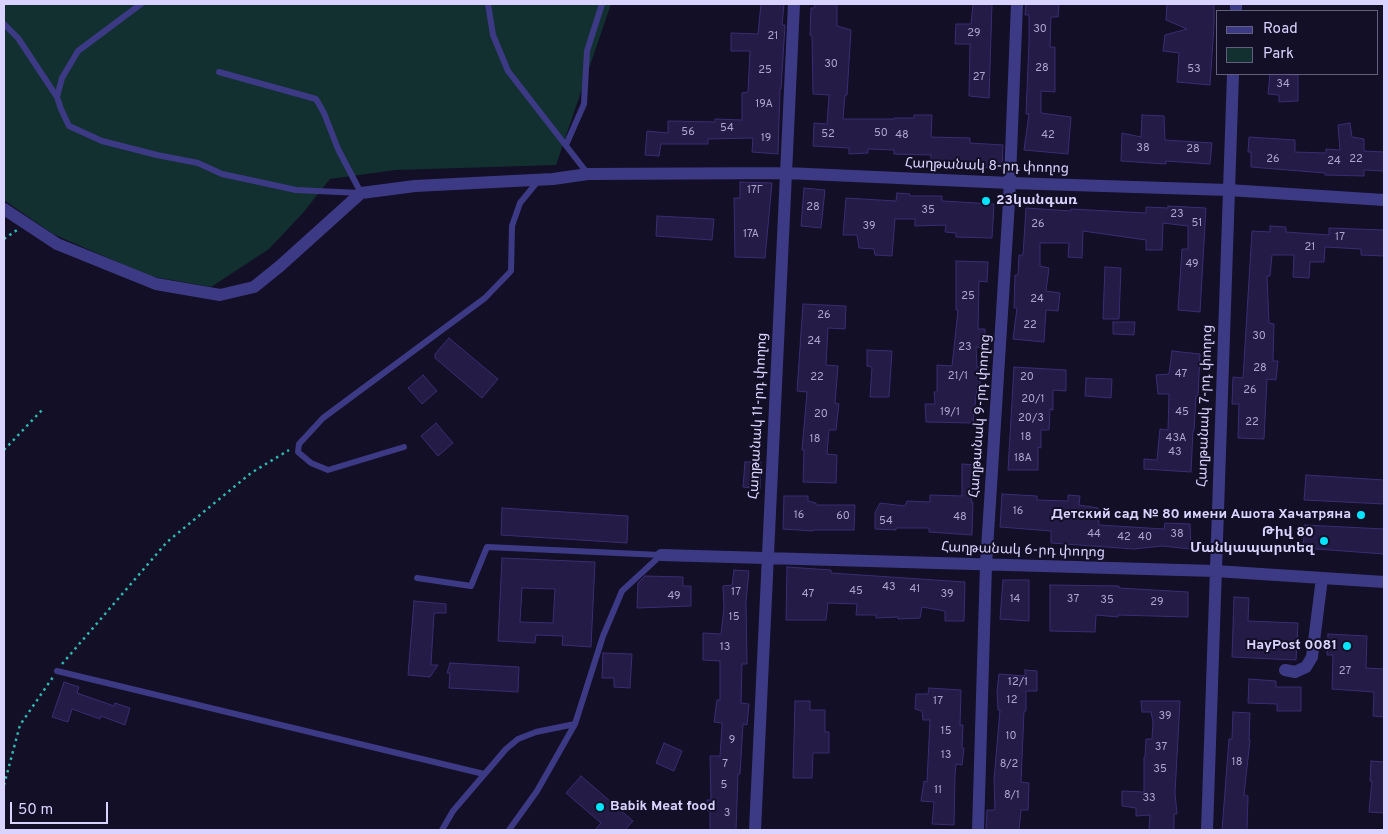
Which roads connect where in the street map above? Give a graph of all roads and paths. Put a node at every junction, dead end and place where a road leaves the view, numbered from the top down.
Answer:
1 (141, 4) edge
2 (488, 4) edge
3 (602, 4) edge
4 (794, 4) edge
5 (1016, 4) edge
6 (4, 24) edge
7 (218, 72) dead end
8 (1233, 75) edge
9 (57, 97) junction
10 (566, 145) junction
11 (786, 173) junction
12 (588, 174) junction
13 (539, 180) junction
14 (1010, 183) junction
15 (1228, 190) junction
16 (361, 193) junction
17 (1384, 200) edge
18 (4, 209) edge
19 (42, 410) dead end
20 (299, 444) junction
21 (404, 447) dead end
22 (4, 450) edge
23 (661, 555) junction
24 (767, 557) junction
25 (986, 565) junction
26 (1215, 570) junction
27 (417, 578) dead end
28 (1322, 578) junction
29 (1384, 582) edge
30 (1285, 670) dead end
31 (57, 671) junction
32 (575, 724) junction
33 (484, 774) junction
34 (4, 785) edge
35 (442, 830) edge
36 (509, 830) edge
37 (755, 830) edge
38 (978, 830) edge
39 (1207, 830) edge

1 - 9 lane
2 - 10 lane
3 - 10 lane
4 - 11 street, Հաղթանակ 11-րդ փողոց
5 - 14 street, Հաղթանակ 9-րդ փողոց
6 - 9 lane
7 - 16 lane
8 - 15 street, Հաղթանակ 7-րդ փողոց
9 - 16 lane
10 - 12 lane
11 - 12 street, Հաղթանակ 8-րդ փողոց
11 - 14 street, Հաղթանակ 8-րդ փողոց
11 - 24 street, Հաղթանակ 11-րդ փողոց
12 - 13 street, Հաղթանակ 8-րդ փողոց
13 - 16 street, Հաղթանակ 8-րդ փողոց
13 - 20 lane
14 - 15 street, Հաղթանակ 8-րդ փողոց
14 - 25 street, Հաղթանակ 9-րդ փողոց
15 - 17 street, Հաղթանակ 8-րդ փողոց
15 - 26 street, Հաղթանակ 7-րդ փողոց
16 - 18 street
19 - 22 path
20 - 21 lane
20 - 31 path
23 - 24 street, Հաղթանակ 6-րդ փողոց
23 - 27 lane
23 - 32 lane
24 - 25 street, Հաղթանակ 6-րդ փողոց
24 - 37 street, Հաղթանակ 11-րդ փողոց
25 - 26 street, Հաղթանակ 6-րդ փողոց
25 - 38 street, Հաղթանակ 9-րդ փողոց
26 - 28 street, Հաղթանակ 6-րդ փողոց
26 - 39 street, Հաղթանակ 7-րդ փողոց
28 - 29 street, Հաղթանակ 6-րդ փողոց
28 - 30 street
31 - 33 lane
31 - 34 path
32 - 33 lane
32 - 36 lane
33 - 35 lane

